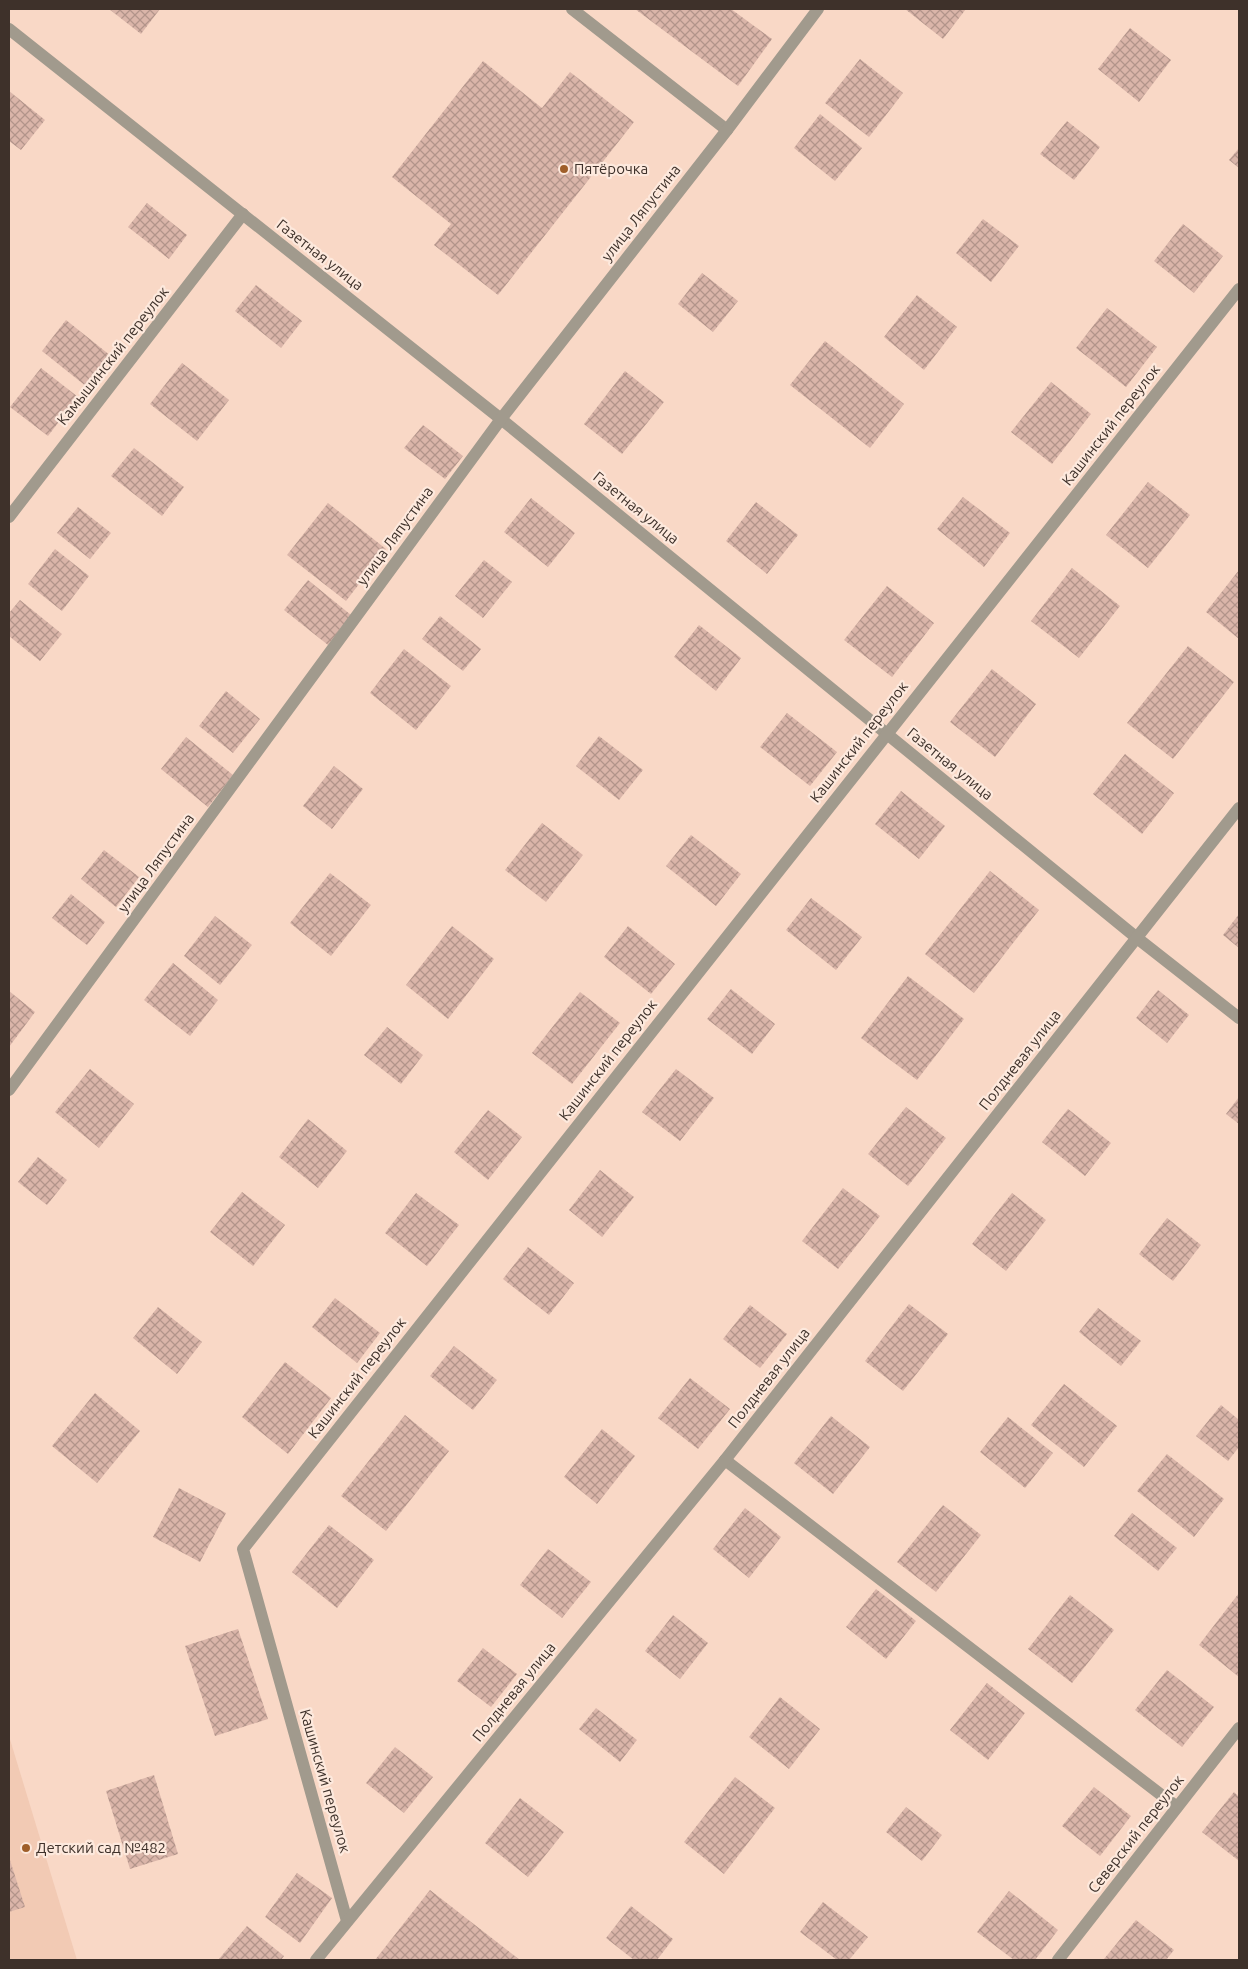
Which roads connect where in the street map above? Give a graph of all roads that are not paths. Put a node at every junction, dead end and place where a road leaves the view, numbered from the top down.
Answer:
1 (572, 9) edge
2 (818, 9) edge
3 (9, 29) edge
4 (727, 130) junction
5 (243, 214) junction
6 (1239, 290) edge
7 (501, 419) junction
8 (9, 517) edge
9 (887, 733) junction
10 (1239, 808) edge
11 (1137, 938) junction
12 (1239, 1018) edge
13 (9, 1090) edge
14 (725, 1460) junction
15 (1239, 1728) edge
16 (1177, 1807) junction
17 (347, 1921) junction
18 (316, 1960) edge
19 (1058, 1960) edge

1 - 4 street
2 - 4 street, улица Ляпустина
3 - 5 street, Газетная улица
4 - 7 street, улица Ляпустина
5 - 7 street, Газетная улица
5 - 8 street, Камышинский переулок
6 - 9 street, Кашинский переулок
7 - 9 street, Газетная улица
7 - 13 street, улица Ляпустина
9 - 11 street, Газетная улица
9 - 17 street, Кашинский переулок
10 - 11 street, Полдневая улица
11 - 12 street, Газетная улица
11 - 14 street, Полдневая улица
14 - 16 street
14 - 17 street, Полдневая улица
15 - 16 street, Северский переулок
16 - 19 street, Северский переулок
17 - 18 street, Полдневая улица

